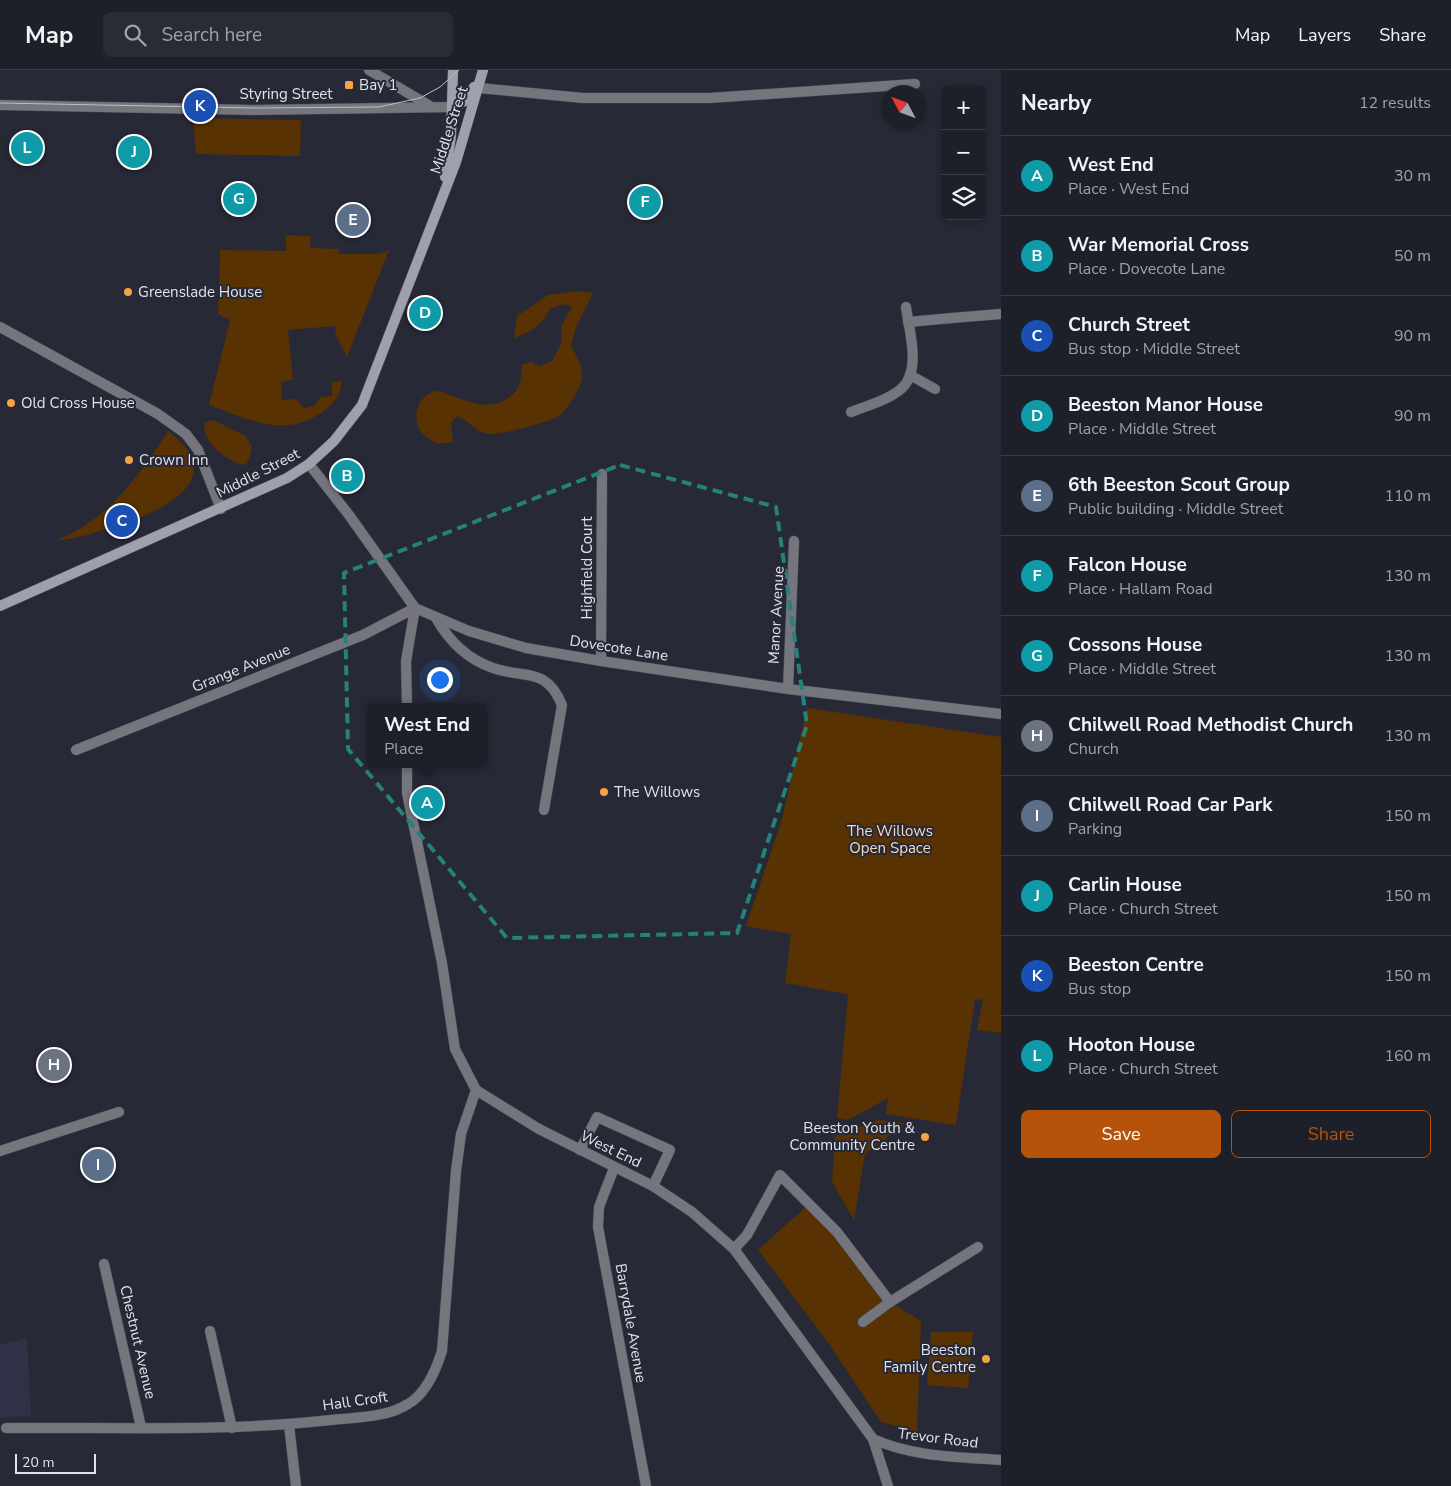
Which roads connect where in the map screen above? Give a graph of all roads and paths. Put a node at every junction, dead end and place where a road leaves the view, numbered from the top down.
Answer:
1 (370, 70) edge
2 (453, 70) edge
3 (478, 70) edge
4 (483, 70) edge
5 (915, 84) dead end
6 (479, 88) junction
7 (0, 105) edge
8 (433, 107) junction
9 (452, 107) junction
10 (442, 198) junction
11 (906, 307) dead end
12 (1001, 314) edge
13 (908, 322) junction
14 (0, 327) edge
15 (910, 375) junction
16 (935, 389) dead end
17 (851, 412) dead end
18 (309, 464) junction
19 (602, 474) dead end
20 (221, 509) junction
21 (794, 541) dead end
22 (0, 606) edge
23 (415, 608) junction
24 (436, 618) junction
25 (601, 661) junction
26 (788, 689) junction
27 (407, 703) edge
28 (1001, 714) edge
29 (76, 750) dead end
30 (407, 768) edge
31 (544, 810) dead end
32 (476, 1090) junction
33 (119, 1112) dead end
34 (580, 1150) junction
35 (0, 1151) edge
36 (614, 1168) junction
37 (653, 1186) junction
38 (978, 1247) dead end
39 (734, 1249) junction
40 (104, 1264) dead end
41 (890, 1302) junction
42 (863, 1322) dead end
43 (210, 1331) dead end
44 (289, 1425) junction
45 (141, 1427) junction
46 (6, 1428) dead end
47 (232, 1428) junction
48 (874, 1440) junction
49 (1001, 1460) edge
50 (296, 1486) edge
51 (646, 1486) edge
52 (888, 1486) edge

1 - 8 street
2 - 9 main road, Middle Street
3 - 9 main road
4 - 6 main road, Middle Street
5 - 6 street
6 - 10 main road, Middle Street
7 - 8 street, Styring Street
8 - 9 street, Styring Street
9 - 10 main road, Middle Street
10 - 18 main road, Middle Street
11 - 13 street
12 - 13 street
13 - 15 street
14 - 20 street
15 - 16 street
15 - 17 street
18 - 20 main road, Middle Street
18 - 23 street, Dovecote Lane
19 - 25 street, Highfield Court
20 - 22 main road, Middle Street
21 - 26 street, Manor Avenue
23 - 24 street, Dovecote Lane
23 - 27 street
23 - 29 street, Grange Avenue
24 - 25 street, Dovecote Lane
24 - 31 street
25 - 26 street, Dovecote Lane
26 - 28 street, Dovecote Lane
30 - 32 street
32 - 34 street, West End
32 - 44 street, Hall Croft
33 - 35 street
34 - 36 street, West End
34 - 37 street
36 - 37 street, West End
36 - 51 street, Barrydale Avenue
37 - 39 street, West End
38 - 41 street
39 - 41 street
39 - 48 street, West End
40 - 45 street, Chestnut Avenue
41 - 42 street
43 - 47 street
44 - 47 street, Hall Croft
44 - 50 street
45 - 46 street, Hall Croft
45 - 47 street, Hall Croft
48 - 49 street, Trevor Road
48 - 52 street

